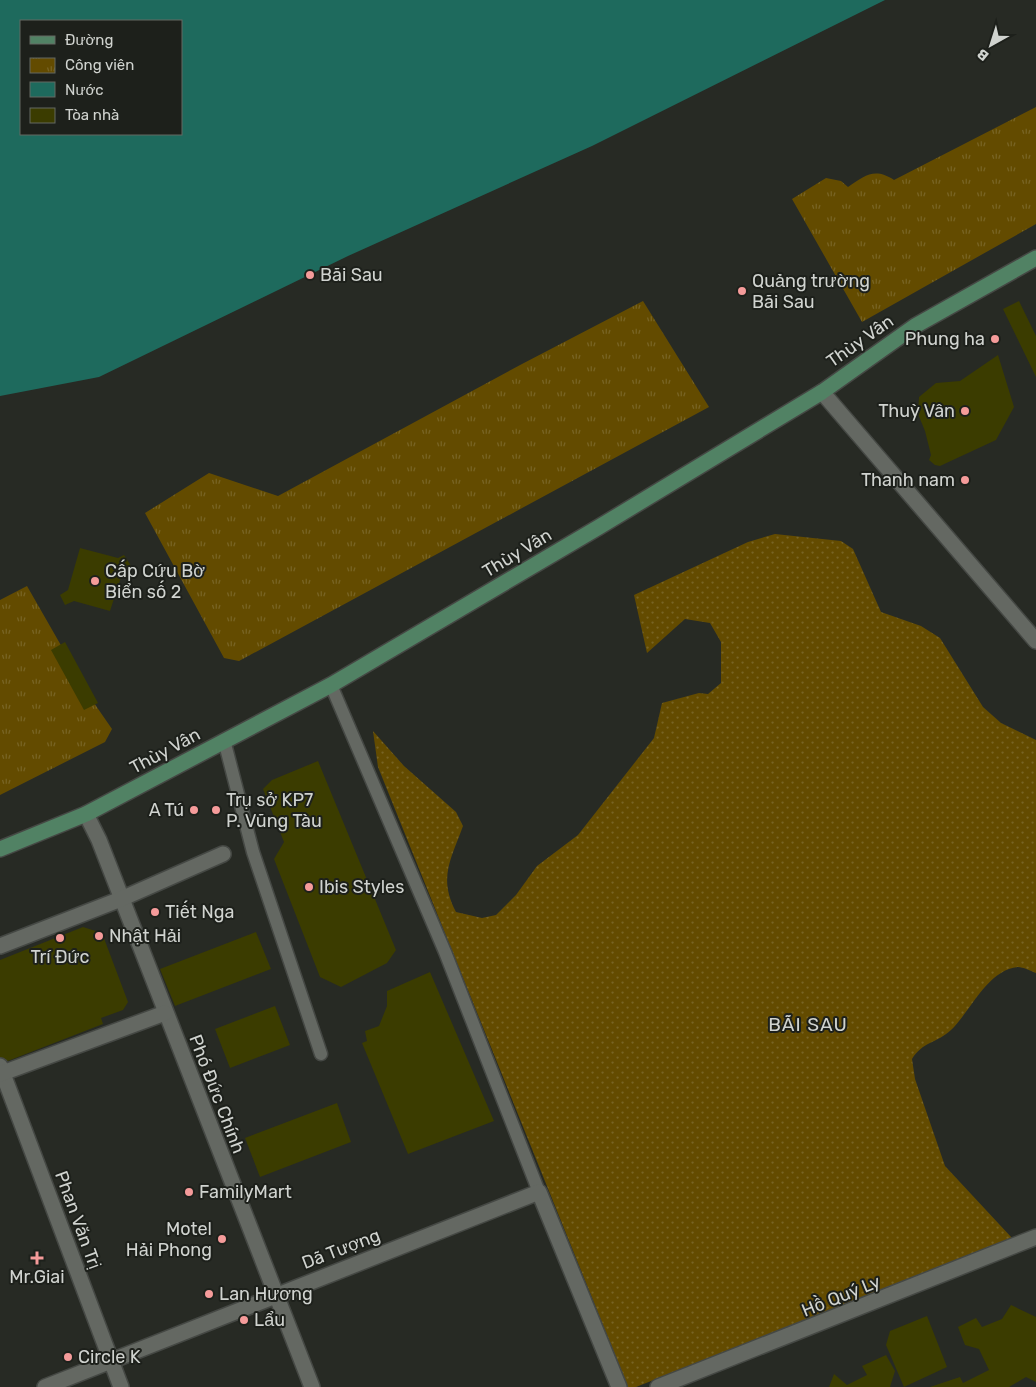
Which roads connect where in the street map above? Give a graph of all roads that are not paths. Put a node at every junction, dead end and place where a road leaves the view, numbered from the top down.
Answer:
1 (1036, 258) edge
2 (822, 392) junction
3 (1036, 641) edge
4 (331, 685) junction
5 (224, 740) junction
6 (86, 814) junction
7 (0, 849) edge
8 (223, 854) dead end
9 (121, 899) junction
10 (0, 946) edge
11 (165, 1013) junction
12 (322, 1054) dead end
13 (1, 1071) edge
14 (539, 1192) junction
15 (1036, 1237) edge
16 (275, 1295) junction
17 (111, 1361) junction
18 (45, 1387) edge
19 (121, 1387) edge
20 (312, 1387) edge
21 (620, 1387) edge
22 (658, 1387) edge

1 - 2 main road, Thùy Vân
2 - 3 street
2 - 4 main road, Thùy Vân
4 - 5 main road, Thùy Vân
4 - 14 lane
5 - 6 main road, Thùy Vân
5 - 12 lane
6 - 7 main road, Thùy Vân
6 - 9 street, Phó Đức Chính
8 - 9 street
9 - 10 street
9 - 11 street, Phó Đức Chính
11 - 13 street
11 - 16 street, Phó Đức Chính
13 - 17 street, Phan Văn Trị
14 - 16 street, Dã Tượng
14 - 21 street
15 - 22 street, Hồ Quý Ly
16 - 17 street, Dã Tượng
16 - 20 street, Phó Đức Chính
17 - 18 street, Dã Tượng
17 - 19 street, Phan Văn Trị

